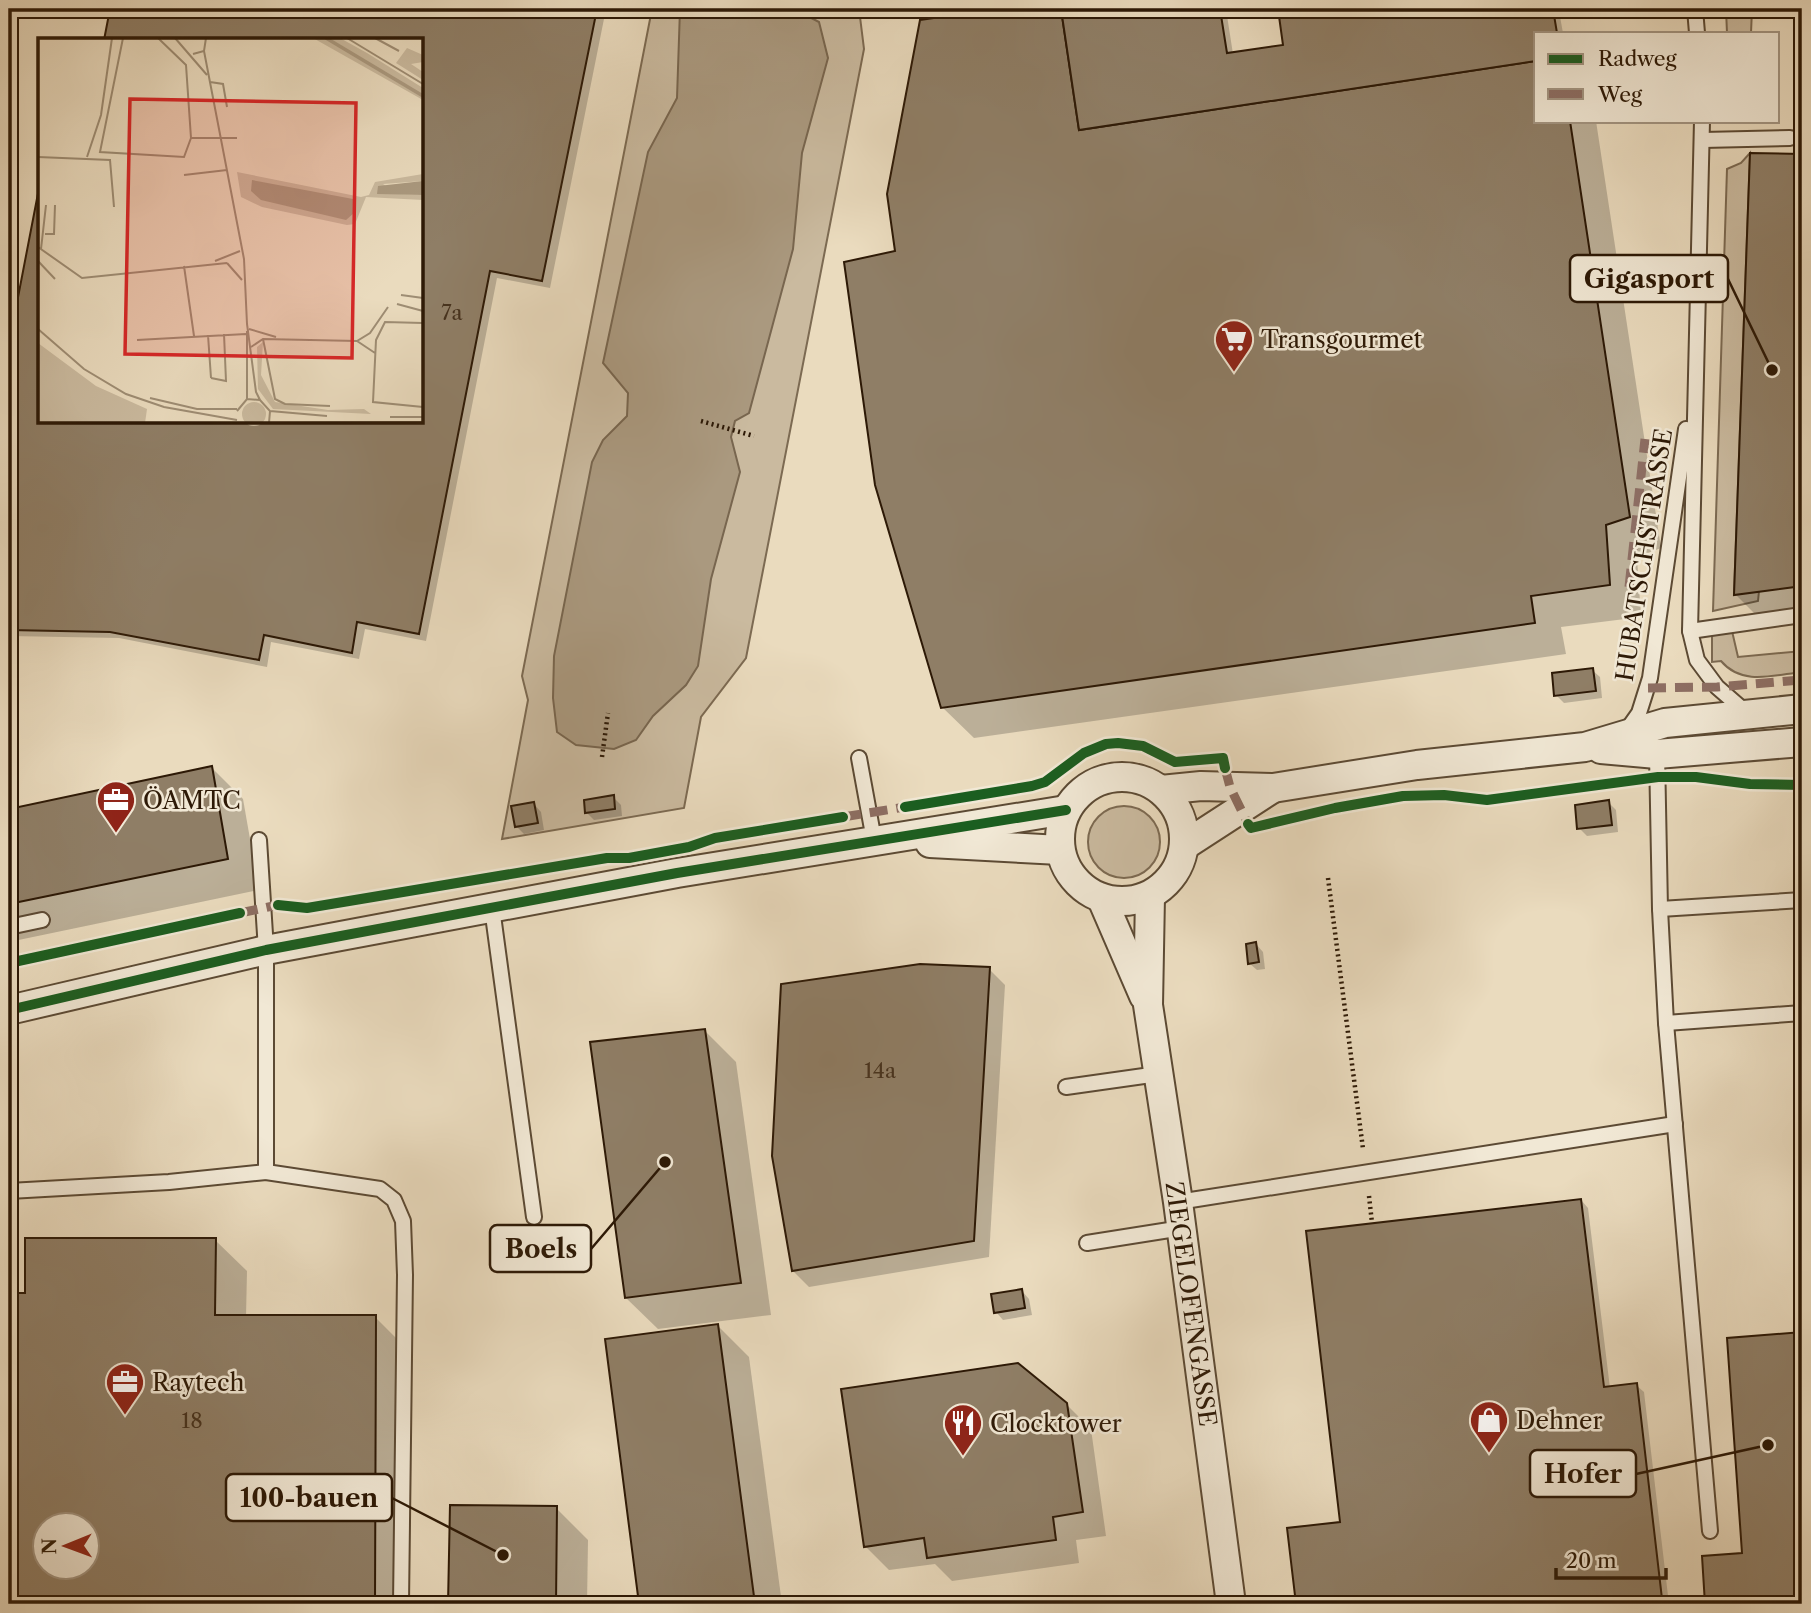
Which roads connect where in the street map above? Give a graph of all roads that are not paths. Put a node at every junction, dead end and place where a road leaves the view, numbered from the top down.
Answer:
1 (1695, 9) edge
2 (1697, 32) edge
3 (1702, 122) edge
4 (1790, 138) dead end
5 (1703, 140) junction
6 (1695, 372) junction
7 (1802, 615) edge
8 (1690, 631) junction
9 (1802, 709) edge
10 (1749, 715) junction
11 (1620, 737) junction
12 (1802, 742) edge
13 (1585, 747) junction
14 (1657, 754) junction
15 (859, 758) dead end
16 (1273, 788) junction
17 (1161, 790) junction
18 (1066, 810) junction
19 (260, 840) dead end
20 (874, 840) junction
21 (1185, 845) junction
22 (1060, 850) junction
23 (1150, 896) junction
24 (1102, 899) junction
25 (1802, 900) edge
26 (492, 908) junction
27 (1660, 909) junction
28 (42, 920) dead end
29 (9, 926) edge
30 (266, 950) junction
31 (1148, 1005) junction
32 (9, 1010) edge
33 (1802, 1013) edge
34 (1666, 1023) junction
35 (1158, 1074) junction
36 (1066, 1087) dead end
37 (1675, 1124) junction
38 (266, 1172) junction
39 (9, 1191) edge
40 (1180, 1215) junction
41 (534, 1217) dead end
42 (1087, 1243) dead end
43 (1710, 1531) dead end
44 (401, 1604) edge
45 (1231, 1604) edge

1 - 2 lane
3 - 5 lane, HUBATSCHSTRASSE
4 - 5 lane
5 - 6 lane, HUBATSCHSTRASSE
6 - 8 lane, HUBATSCHSTRASSE
6 - 11 lane, HUBATSCHSTRASSE
7 - 8 lane
8 - 10 lane, HUBATSCHSTRASSE
9 - 10 street
10 - 11 street
11 - 13 street
12 - 14 street
13 - 14 street
13 - 16 street
14 - 27 lane
15 - 20 lane
16 - 17 street
16 - 21 street
17 - 18 street
17 - 21 street
18 - 20 street
18 - 22 street
19 - 30 lane
20 - 22 street
20 - 26 street
21 - 23 street
22 - 24 street
23 - 24 street
23 - 31 street, ZIEGELOFENGASSE
24 - 31 street, ZIEGELOFENGASSE
25 - 27 lane
26 - 30 street
26 - 41 lane
27 - 34 lane
28 - 29 lane
30 - 32 street
30 - 38 lane
31 - 35 street, ZIEGELOFENGASSE
33 - 34 lane
34 - 37 lane
35 - 36 lane
35 - 40 street, ZIEGELOFENGASSE
37 - 40 lane
37 - 43 lane
38 - 39 lane
38 - 44 lane
40 - 42 lane
40 - 45 street, ZIEGELOFENGASSE

